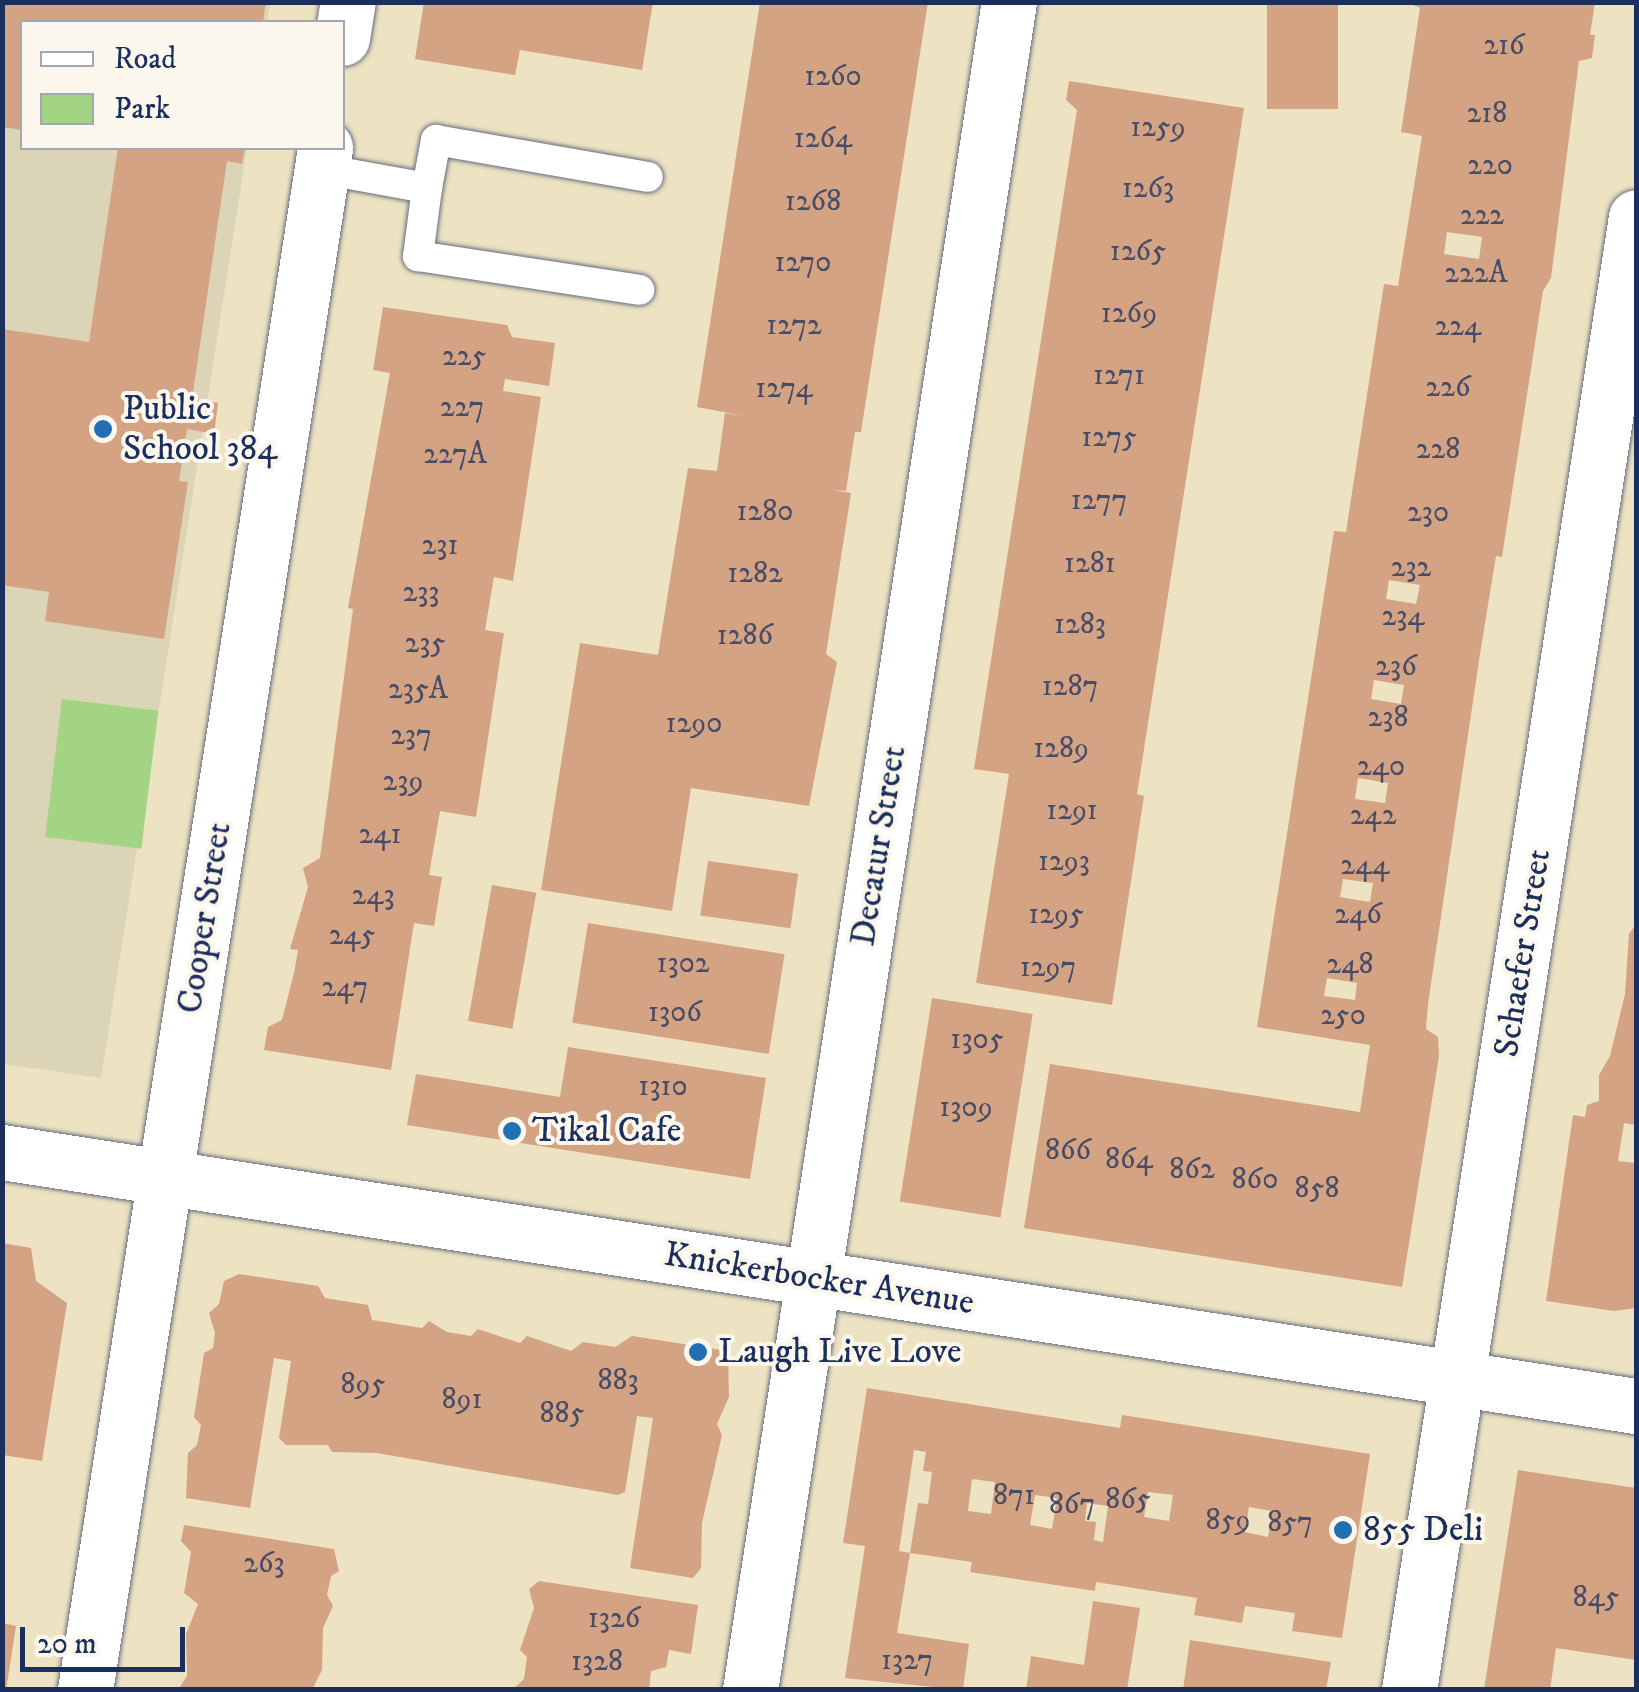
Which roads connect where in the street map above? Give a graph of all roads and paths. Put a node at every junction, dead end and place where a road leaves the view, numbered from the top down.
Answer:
1 (1009, 2) edge
2 (324, 158) edge
3 (648, 177) dead end
4 (427, 188) junction
5 (1636, 217) edge
6 (639, 290) dead end
7 (2, 1152) edge
8 (164, 1178) junction
9 (812, 1278) junction
10 (1458, 1378) junction
11 (1636, 1406) edge
12 (86, 1690) edge
13 (750, 1690) edge
14 (1409, 1690) edge

1 - 9 street, Decatur Street
2 - 4 lane
2 - 8 street, Cooper Street
3 - 4 lane
4 - 6 lane
5 - 10 street, Schaefer Street
7 - 8 street, Knickerbocker Avenue
8 - 9 street, Knickerbocker Avenue
8 - 12 street, Cooper Street
9 - 10 street, Knickerbocker Avenue
9 - 13 street, Decatur Street
10 - 11 street, Knickerbocker Avenue
10 - 14 street, Schaefer Street

